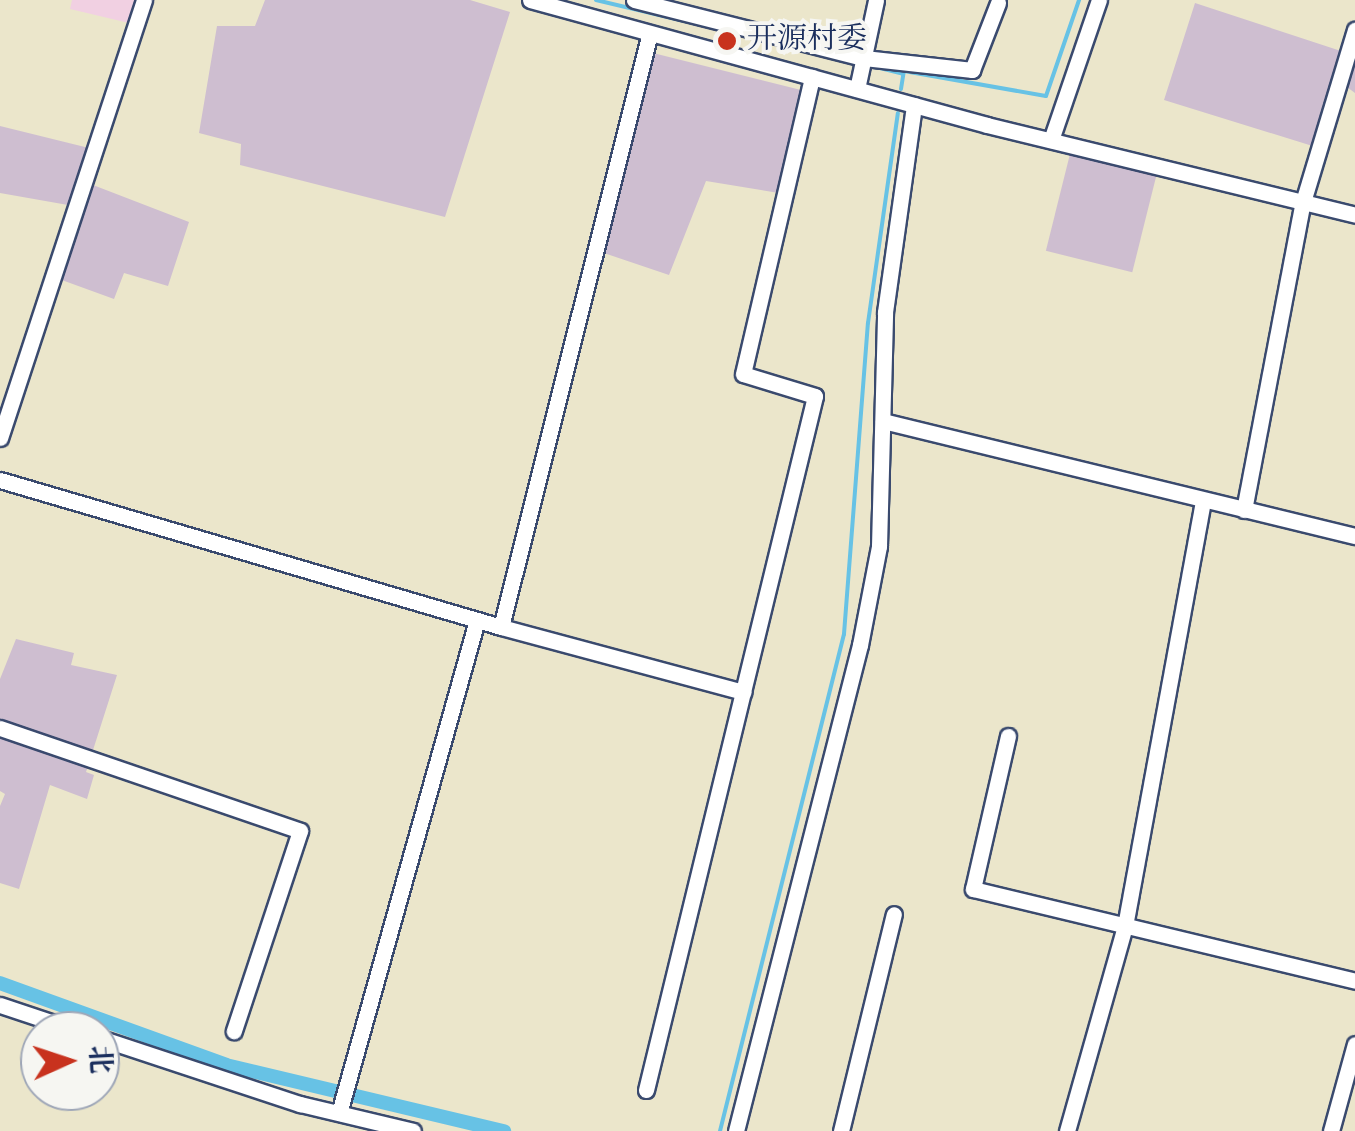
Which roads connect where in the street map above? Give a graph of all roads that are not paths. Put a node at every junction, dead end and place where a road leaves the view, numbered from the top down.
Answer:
1 (144, 0) edge
2 (530, 0) edge
3 (634, 0) edge
4 (876, 0) edge
5 (1100, 0) edge
6 (998, 3) dead end
7 (1355, 30) edge
8 (650, 33) junction
9 (863, 64) junction
10 (812, 77) junction
11 (857, 89) junction
12 (914, 105) junction
13 (1051, 140) junction
14 (1303, 202) junction
15 (1355, 215) edge
16 (882, 421) junction
17 (0, 438) edge
18 (0, 480) edge
19 (1203, 500) junction
20 (1244, 510) junction
21 (1355, 536) edge
22 (477, 620) junction
23 (502, 627) junction
24 (743, 692) junction
25 (0, 728) edge
26 (1008, 736) dead end
27 (894, 914) dead end
28 (1125, 926) junction
29 (1355, 981) edge
30 (234, 1031) dead end
31 (120, 1044) edge
32 (1355, 1044) edge
33 (646, 1090) dead end
34 (340, 1113) junction
35 (413, 1131) edge
36 (736, 1131) edge
37 (842, 1131) edge
38 (1068, 1131) edge
39 (1332, 1131) edge

1 - 17 street
2 - 8 street
3 - 9 street
4 - 9 street
5 - 13 street
6 - 9 street
7 - 14 street
8 - 10 street
8 - 23 street
9 - 11 street
10 - 11 street
10 - 24 street
11 - 12 street
12 - 13 street
12 - 16 street
13 - 14 street
14 - 15 street
14 - 20 street
16 - 19 street
16 - 36 street
18 - 22 street
19 - 20 street
19 - 28 street
20 - 21 street
22 - 23 street
22 - 34 street
23 - 24 street
24 - 33 street
25 - 30 street
26 - 28 street
27 - 37 street
28 - 29 street
28 - 38 street
31 - 34 street
32 - 39 street
34 - 35 street

